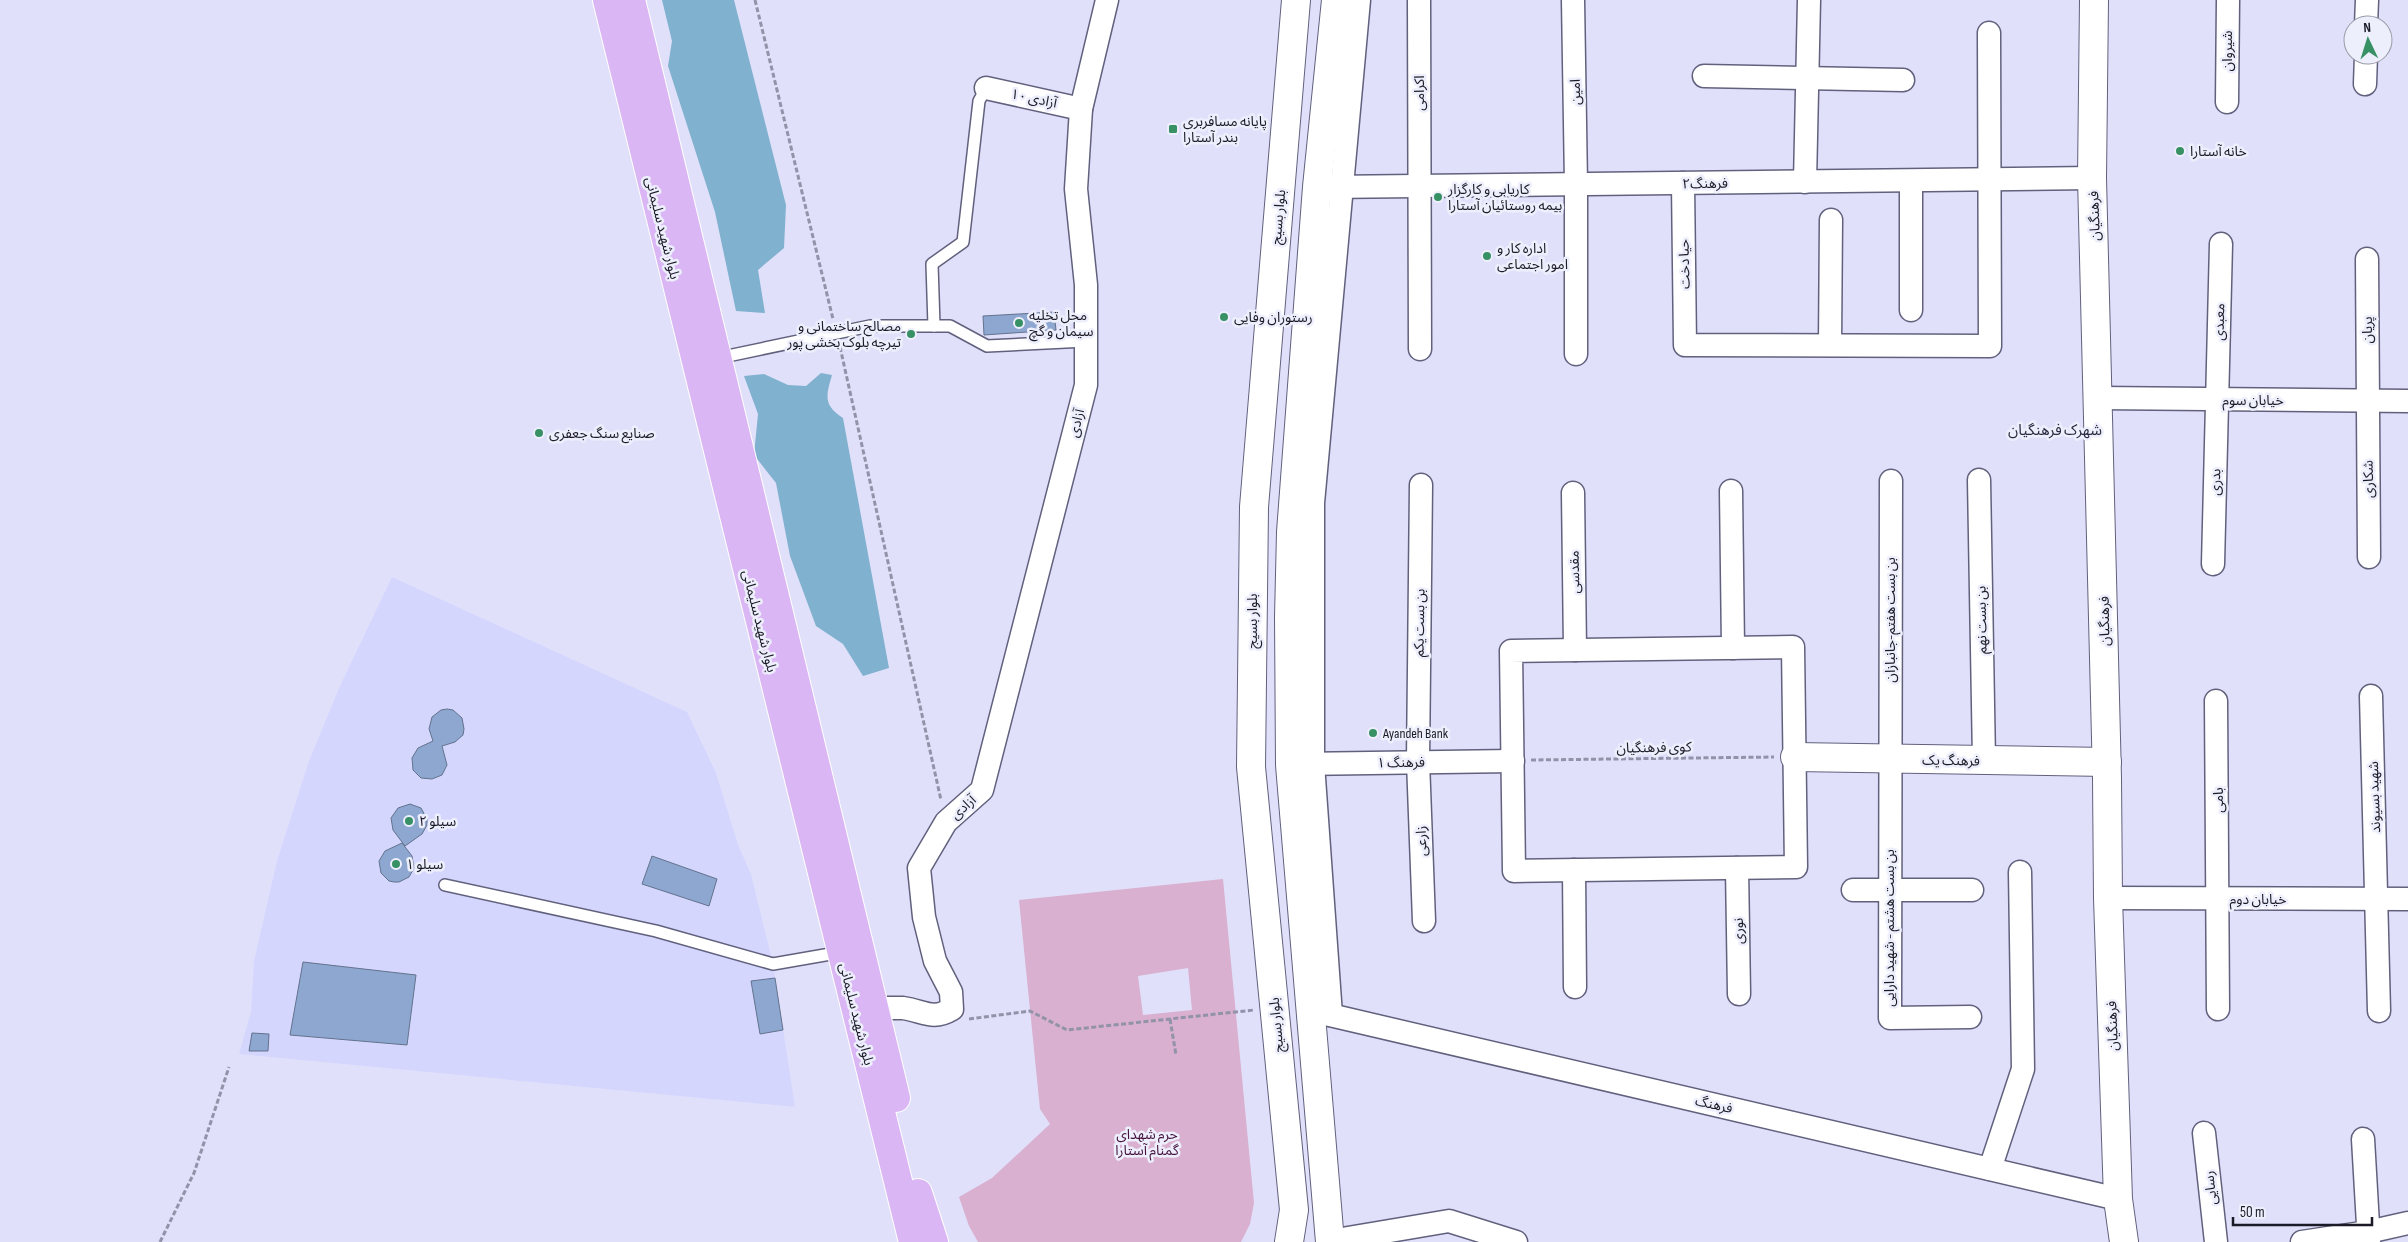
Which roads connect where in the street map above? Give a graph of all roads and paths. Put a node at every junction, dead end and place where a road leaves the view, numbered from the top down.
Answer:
1 (607, 0) edge
2 (632, 0) edge
3 (755, 0) edge
4 (1107, 0) edge
5 (1296, 0) edge
6 (1336, 0) edge
7 (1359, 0) edge
8 (1420, 0) edge
9 (1573, 0) edge
10 (1809, 0) edge
11 (2094, 0) edge
12 (2228, 0) edge
13 (2367, 0) edge
14 (2366, 15) edge
15 (1989, 33) dead end
16 (2366, 65) edge
17 (1704, 76) dead end
18 (1808, 78) junction
19 (1903, 80) dead end
20 (2365, 84) dead end
21 (986, 88) joint
22 (2227, 102) dead end
23 (1081, 109) junction
24 (2092, 178) junction
25 (1911, 180) junction
26 (1989, 180) junction
27 (1806, 182) junction
28 (1684, 183) junction
29 (1576, 184) junction
30 (1419, 186) junction
31 (1330, 187) junction
32 (1831, 220) dead end
33 (2221, 244) dead end
34 (2367, 259) dead end
35 (1911, 310) dead end
36 (934, 326) junction
37 (837, 333) junction
38 (1086, 341) junction
39 (1830, 346) junction
40 (1420, 349) dead end
41 (1576, 354) dead end
42 (718, 358) junction
43 (2099, 398) junction
44 (2218, 399) junction
45 (2367, 400) junction
46 (2408, 401) edge
47 (1978, 480) dead end
48 (1891, 481) dead end
49 (1421, 485) dead end
50 (1731, 491) dead end
51 (1573, 493) dead end
52 (2369, 556) dead end
53 (2213, 564) dead end
54 (1733, 648) junction
55 (1575, 650) junction
56 (2371, 696) dead end
57 (2216, 701) dead end
58 (1795, 757) junction
59 (1889, 759) junction
60 (1984, 760) junction
61 (1418, 761) junction
62 (1512, 761) junction
63 (2107, 762) junction
64 (1302, 764) junction
65 (1252, 766) junction
66 (946, 822) junction
67 (1737, 868) junction
68 (1574, 870) junction
69 (2020, 872) dead end
70 (445, 885) dead end
71 (1853, 890) dead end
72 (1889, 890) junction
73 (1972, 890) dead end
74 (2108, 898) junction
75 (2219, 898) junction
76 (2377, 899) junction
77 (2408, 899) edge
78 (1424, 921) dead end
79 (842, 952) junction
80 (1575, 988) dead end
81 (1739, 994) dead end
82 (876, 1008) junction
83 (1274, 1008) junction
84 (952, 1009) junction
85 (2218, 1009) dead end
86 (2379, 1011) dead end
87 (1320, 1012) junction
88 (1970, 1017) dead end
89 (1170, 1019) junction
90 (1176, 1055) dead end
91 (229, 1068) dead end
92 (2204, 1133) dead end
93 (2363, 1139) dead end
94 (1990, 1168) junction
95 (2118, 1199) junction
96 (2408, 1223) edge
97 (2369, 1237) edge
98 (160, 1242) edge
99 (913, 1242) edge
100 (934, 1242) edge
101 (1289, 1242) edge
102 (1331, 1242) edge
103 (1516, 1242) edge
104 (2124, 1242) edge
105 (2216, 1242) edge
106 (2302, 1242) edge

1 - 79 highway, بلوار شهید سلیمانی
2 - 42 highway, بلوار شهید سلیمانی
3 - 37 path
4 - 23 street, آزادی
5 - 65 main road, بلوار بسیج
6 - 31 main road
7 - 31 street
8 - 30 street, اکرامی
9 - 29 street, امین
10 - 18 street
11 - 24 main road, فرهنگیان
12 - 22 street, شیروان
13 - 14 street
15 - 26 street
16 - 20 street
17 - 18 street
18 - 19 street
18 - 27 street
21 - 23 street, آزادی ۱۰
21 - 36 lane
23 - 38 street, آزادی
24 - 26 street, فرهنگ۲
24 - 43 main road, فرهنگیان
25 - 26 street, فرهنگ۲
25 - 27 street, فرهنگ۲
25 - 35 street
26 - 39 street
27 - 28 street, فرهنگ۲
28 - 29 street, فرهنگ۲
28 - 39 street, حیا دخت
29 - 30 street, فرهنگ۲
29 - 41 street, امین
30 - 31 street, فرهنگ۲
30 - 40 street, اکرامی
31 - 64 main road
32 - 39 street
33 - 44 street, معبدی
34 - 45 street, پریان
36 - 37 lane
36 - 38 lane
37 - 42 lane
37 - 66 path
38 - 66 street, آزادی
42 - 82 highway, بلوار شهید سلیمانی
43 - 44 street, خیابان سوم
43 - 63 main road, فرهنگیان
44 - 45 street, خیابان سوم
44 - 53 street, بدری
45 - 46 street, خیابان سوم
45 - 52 street, شکاری
47 - 60 street, بن بست نهم
48 - 59 street, بن بست هفتم-جانبازان
49 - 61 street, بن بست یکم
50 - 54 street
51 - 55 street, مقدسی
54 - 55 street
54 - 58 street
55 - 62 street
56 - 76 street, شهید بسیوند
57 - 75 street, بامی
58 - 59 main road, فرهنگ یک
58 - 62 path, کوی فرهنگیان
58 - 67 street
59 - 60 main road, فرهنگ یک
59 - 72 street, بن بست هشتم - شهید دارایی
60 - 63 main road, فرهنگ یک
61 - 62 street, فرهنگ ۱
61 - 64 street, فرهنگ ۱
61 - 78 street, زارعی
62 - 68 street
63 - 74 main road, فرهنگیان
64 - 65 main road
64 - 87 main road
65 - 83 main road, بلوار بسیج
66 - 84 street, آزادی
67 - 68 street
67 - 81 street, نوری
68 - 80 street
69 - 94 street
70 - 79 lane
71 - 72 street
72 - 73 street
72 - 88 street, بن بست هشتم - شهید دارایی
74 - 75 street, خیابان دوم
74 - 95 main road, فرهنگیان
75 - 76 street, خیابان دوم
75 - 85 street, بامی
76 - 77 street, خیابان دوم
76 - 86 street, شهید بسیوند
79 - 99 highway, بلوار شهید سلیمانی
82 - 84 street
82 - 100 highway, بلوار شهید سلیمانی
83 - 89 path
83 - 101 main road, بلوار بسیج
84 - 89 path
87 - 94 street, فرهنگ
87 - 102 main road
89 - 90 path
91 - 98 path
92 - 105 street, رسایی
93 - 97 street
94 - 95 street, فرهنگ
95 - 104 main road, فرهنگیان
96 - 97 street
97 - 106 street
102 - 103 street

